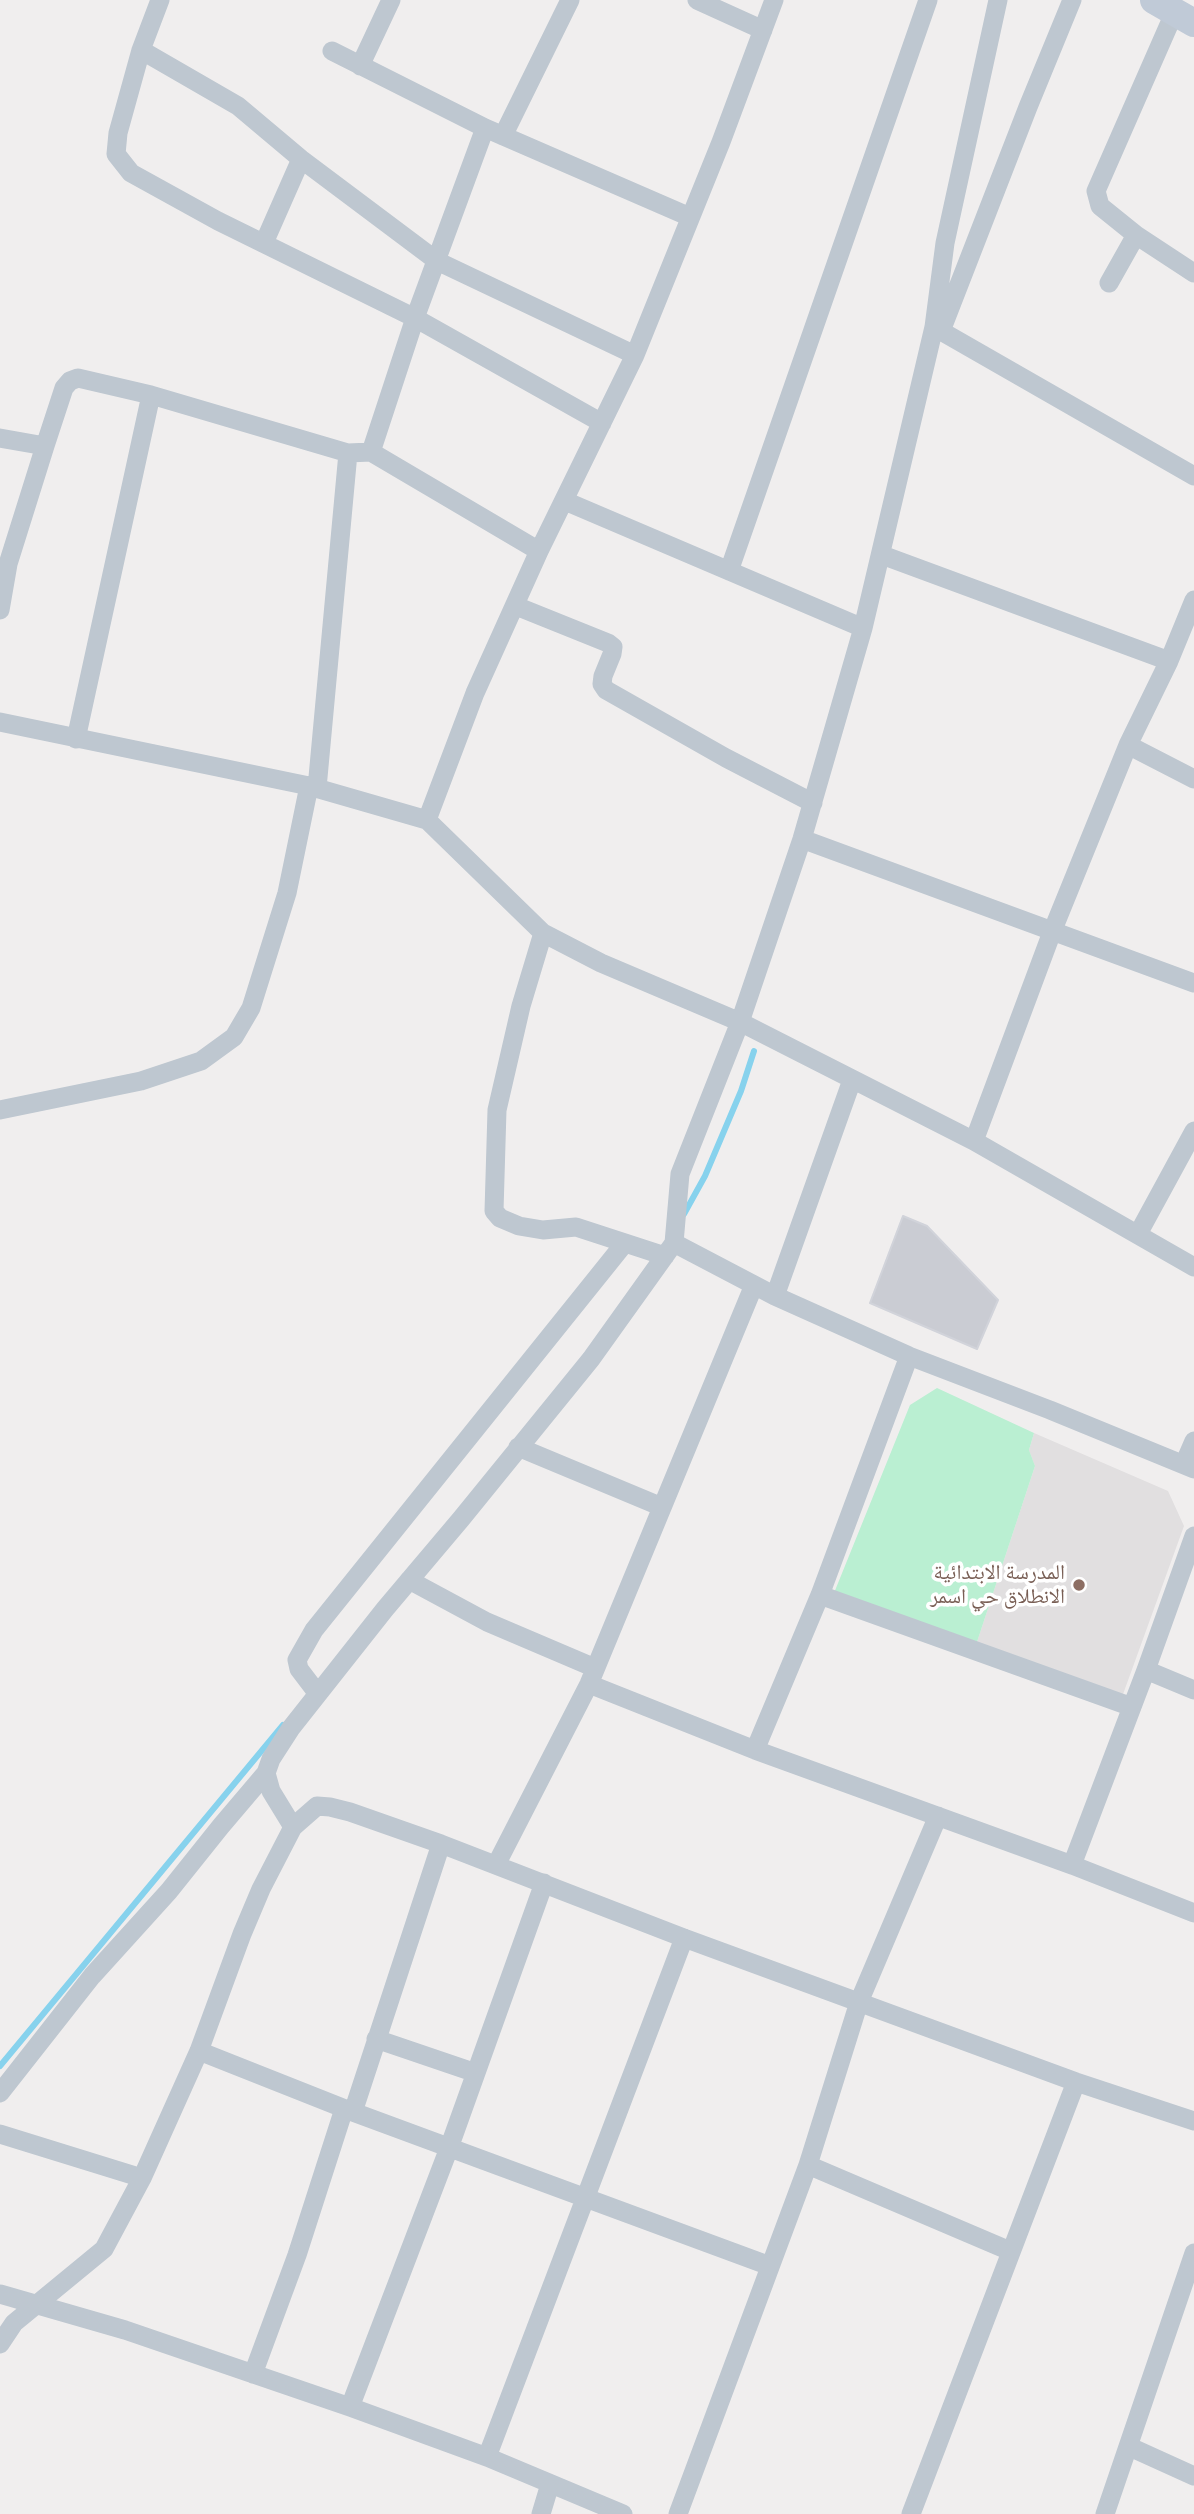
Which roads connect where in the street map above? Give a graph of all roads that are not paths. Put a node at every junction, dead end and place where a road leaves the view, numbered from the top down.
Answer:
1 (160, 0) edge
2 (391, 0) edge
3 (570, 0) edge
4 (697, 0) edge
5 (774, 0) edge
6 (928, 0) edge
7 (998, 0) edge
8 (1072, 0) edge
9 (1174, 11) edge
10 (763, 30) junction
11 (141, 50) junction
12 (332, 51) dead end
13 (360, 66) junction
14 (494, 132) junction
15 (301, 159) junction
16 (690, 217) junction
17 (1136, 235) junction
18 (264, 243) junction
19 (437, 261) junction
20 (1194, 273) edge
21 (1109, 283) dead end
22 (415, 318) junction
23 (938, 329) junction
24 (635, 355) junction
25 (151, 395) junction
26 (602, 423) junction
27 (0, 438) edge
28 (45, 446) junction
29 (372, 452) junction
30 (348, 453) junction
31 (1194, 476) edge
32 (565, 501) junction
33 (539, 551) junction
34 (882, 555) junction
35 (729, 571) junction
36 (1194, 600) edge
37 (516, 606) junction
38 (0, 610) edge
39 (863, 628) junction
40 (1169, 661) junction
41 (0, 722) edge
42 (76, 739) junction
43 (1128, 745) junction
44 (1194, 779) edge
45 (313, 787) junction
46 (813, 803) junction
47 (426, 820) junction
48 (802, 839) junction
49 (1052, 932) junction
50 (543, 933) junction
51 (1194, 983) edge
52 (740, 1022) junction
53 (852, 1080) junction
54 (0, 1110) edge
55 (1194, 1131) edge
56 (974, 1141) junction
57 (1138, 1234) junction
58 (624, 1244) junction
59 (669, 1249) junction
60 (1194, 1267) edge
61 (754, 1285) junction
62 (775, 1296) junction
63 (909, 1356) junction
64 (1194, 1441) edge
65 (518, 1447) junction
66 (1189, 1466) edge
67 (662, 1507) junction
68 (1194, 1536) edge
69 (409, 1580) junction
70 (820, 1595) junction
71 (1146, 1670) junction
72 (592, 1676) junction
73 (1194, 1690) edge
74 (318, 1694) junction
75 (1132, 1707) junction
76 (755, 1750) junction
77 (267, 1773) junction
78 (938, 1816) junction
79 (293, 1827) junction
80 (441, 1844) junction
81 (496, 1865) junction
82 (1072, 1865) junction
83 (544, 1883) junction
84 (1194, 1913) edge
85 (684, 1938) junction
86 (859, 2003) junction
87 (376, 2039) junction
88 (199, 2051) junction
89 (476, 2073) junction
90 (1076, 2082) junction
91 (0, 2093) edge
92 (349, 2110) junction
93 (1194, 2121) edge
94 (0, 2134) edge
95 (449, 2148) junction
96 (808, 2165) junction
97 (142, 2178) junction
98 (587, 2197) junction
99 (1010, 2251) junction
100 (1194, 2253) edge
101 (770, 2266) junction
102 (0, 2294) edge
103 (36, 2306) junction
104 (0, 2344) edge
105 (253, 2374) junction
106 (350, 2407) junction
107 (1130, 2447) junction
108 (487, 2457) junction
109 (1194, 2476) edge
110 (551, 2484) junction
111 (541, 2514) edge
112 (623, 2514) edge
113 (678, 2514) edge
114 (911, 2514) edge
115 (1105, 2514) edge

1 - 11 street
2 - 13 street
3 - 14 street
4 - 10 street
5 - 10 street
6 - 35 street
7 - 23 street
8 - 23 street
9 - 17 street
10 - 16 street
11 - 15 street
11 - 18 street
12 - 13 street
13 - 14 street
14 - 16 street
14 - 19 street
15 - 18 street
15 - 19 street
16 - 24 street
17 - 20 street
17 - 21 street
18 - 22 street
19 - 22 street
19 - 24 street
22 - 26 street
22 - 29 street
23 - 31 street
23 - 34 street
24 - 26 street
25 - 28 street
25 - 30 street
25 - 42 street
26 - 32 street
27 - 28 street
28 - 38 street
29 - 30 street
29 - 33 street
30 - 45 street
32 - 33 street
32 - 35 street
33 - 37 street
34 - 39 street
34 - 40 street
35 - 39 street
36 - 40 street
37 - 46 street
37 - 47 street
39 - 46 street
40 - 43 street
41 - 42 street
42 - 45 street
43 - 44 street
43 - 49 street
45 - 47 street
45 - 54 street
46 - 48 street
47 - 50 street
48 - 49 street
48 - 52 street
49 - 51 street
49 - 56 street
50 - 52 street
50 - 58 street
52 - 53 street
52 - 59 street
53 - 56 street
53 - 62 street
55 - 57 street
56 - 57 street
57 - 60 street
58 - 59 street
58 - 74 street
59 - 61 street
59 - 65 street
61 - 62 street
61 - 67 street
62 - 63 street
63 - 66 street
63 - 70 street
64 - 66 street
65 - 67 street
65 - 69 street
67 - 72 street
68 - 71 street
69 - 72 street
69 - 74 street
70 - 75 street
70 - 76 street
71 - 73 street
71 - 75 street
72 - 76 street
72 - 81 street
74 - 77 street
75 - 82 street
76 - 78 street
77 - 79 street
77 - 91 street
78 - 82 street
78 - 86 street
79 - 80 street
79 - 88 street
80 - 81 street
80 - 87 street
81 - 83 street
82 - 84 street
83 - 85 street
83 - 89 street
85 - 86 street
85 - 98 street
86 - 90 street
86 - 96 street
87 - 89 street
87 - 92 street
88 - 92 street
88 - 97 street
89 - 95 street
90 - 93 street
90 - 99 street
92 - 95 street
92 - 105 street
94 - 97 street
95 - 98 street
95 - 106 street
96 - 99 street
96 - 101 street
97 - 103 street
98 - 101 street
98 - 108 street
99 - 114 street
100 - 107 street
101 - 113 street
102 - 103 street
103 - 104 street
103 - 105 street
105 - 106 street
106 - 108 street
107 - 109 street
107 - 115 street
108 - 110 street
110 - 111 street
110 - 112 street

